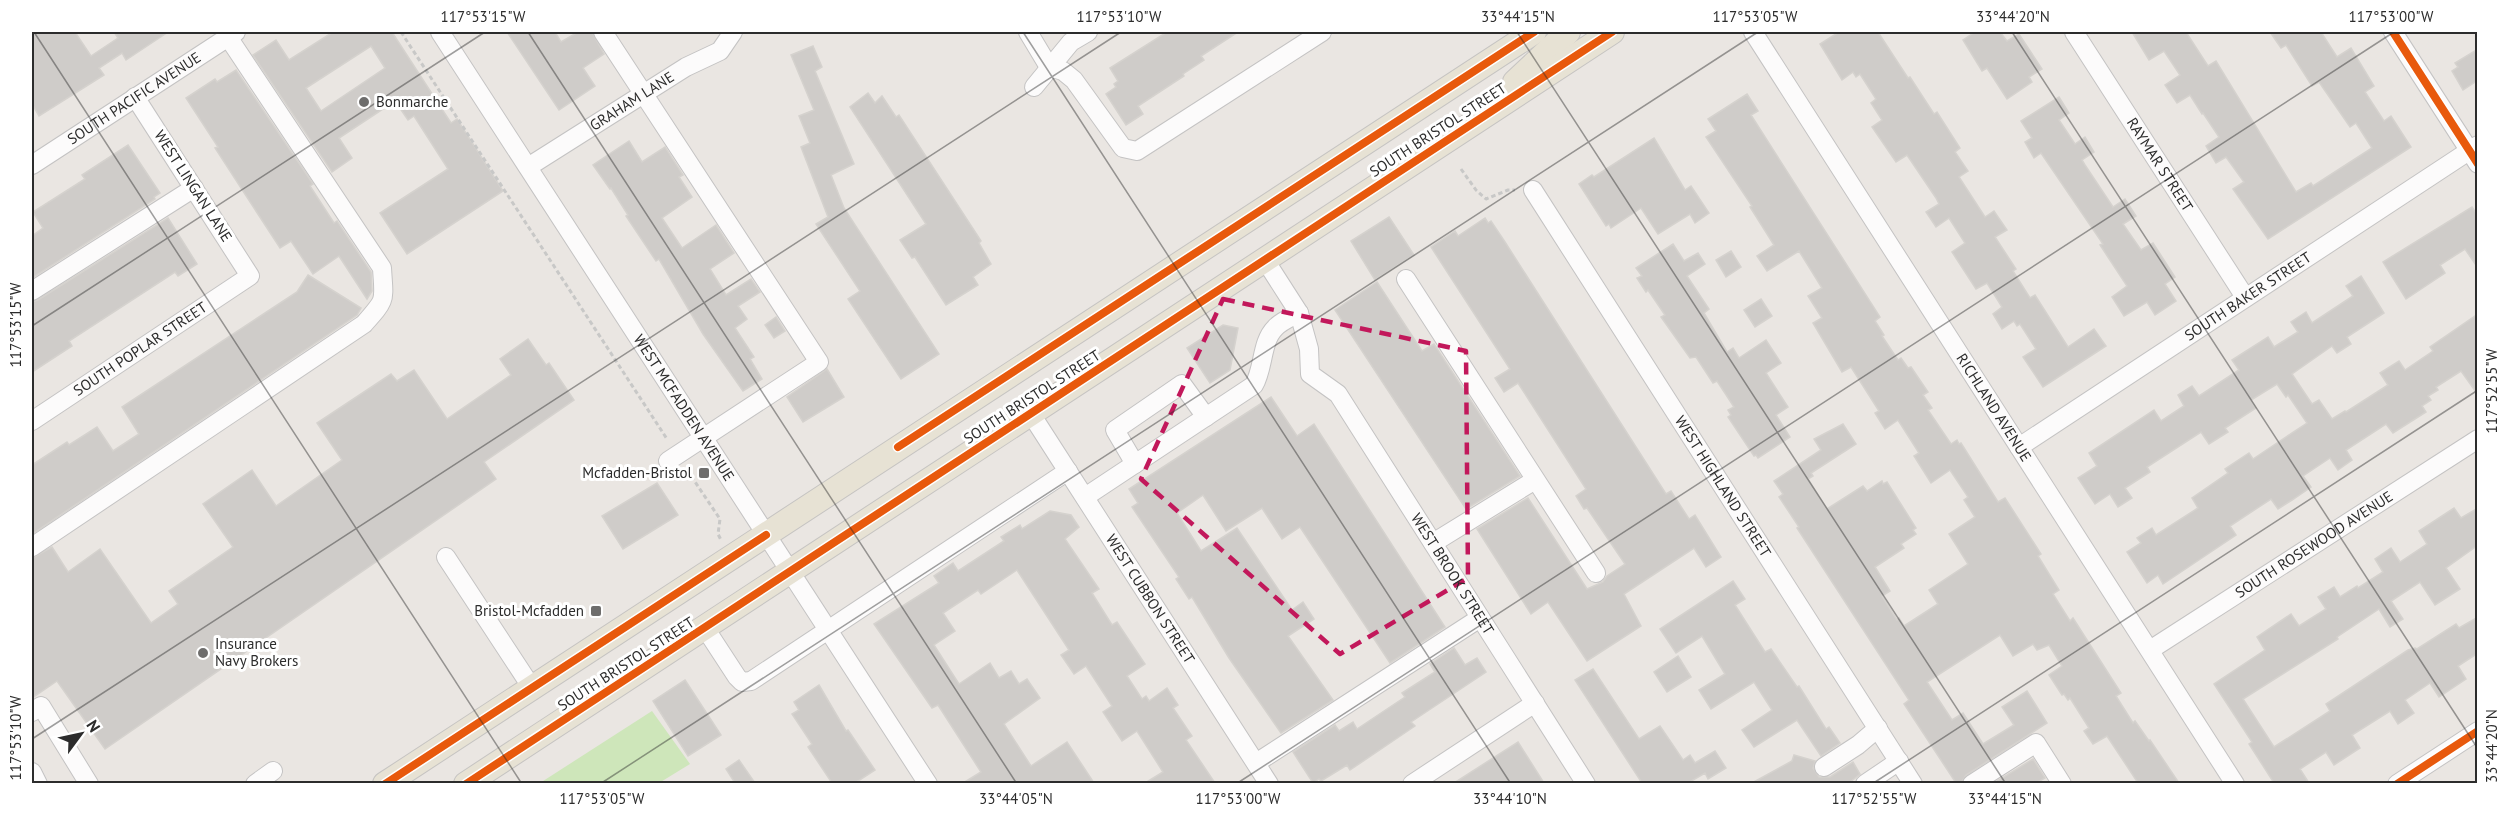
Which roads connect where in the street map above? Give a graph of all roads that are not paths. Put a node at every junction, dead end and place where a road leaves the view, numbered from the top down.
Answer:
1 (440, 32) edge
2 (603, 32) edge
3 (733, 32) edge
4 (1028, 32) edge
5 (1088, 32) edge
6 (1322, 32) edge
7 (1534, 32) edge
8 (1568, 32) edge
9 (1612, 32) edge
10 (1753, 32) edge
11 (2074, 32) edge
12 (2393, 32) edge
13 (232, 34) edge
14 (1049, 67) junction
15 (1034, 87) dead end
16 (644, 94) junction
17 (135, 97) junction
18 (1470, 125) junction
19 (2475, 153) edge
20 (32, 165) edge
21 (528, 167) junction
22 (194, 188) junction
23 (1533, 190) road end
24 (1265, 260) junction
25 (250, 276) joint
26 (1406, 279) dead end
27 (32, 291) edge
28 (2245, 297) junction
29 (1299, 313) junction
30 (1031, 414) junction
31 (1206, 417) junction
32 (32, 421) edge
33 (703, 438) junction
34 (2478, 439) edge
35 (2019, 447) junction
36 (672, 458) road end
37 (1135, 464) junction
38 (1068, 471) junction
39 (1535, 480) junction
40 (1085, 497) junction
41 (766, 535) junction
42 (1433, 543) junction
43 (32, 547) edge
44 (446, 557) dead end
45 (790, 573) junction
46 (1596, 573) dead end
47 (1480, 618) junction
48 (705, 628) junction
49 (828, 630) junction
50 (2150, 650) junction
51 (532, 688) junction
52 (1535, 703) junction
53 (32, 712) edge
54 (1878, 728) junction
55 (2478, 731) edge
56 (1899, 761) junction
57 (1256, 764) junction
58 (1824, 767) dead end
59 (273, 771) dead end
60 (32, 772) edge
61 (923, 782) edge
62 (38, 783) edge
63 (89, 783) edge
64 (255, 783) edge
65 (385, 783) edge
66 (466, 783) edge
67 (1269, 783) edge
68 (1412, 783) edge
69 (1586, 783) edge
70 (1865, 783) edge
71 (1913, 783) edge
72 (1972, 783) edge
73 (2062, 783) edge
74 (2235, 783) edge
75 (2397, 783) edge

1 - 21 street, WEST MCFADDEN AVENUE
2 - 16 street
3 - 16 street, GRAHAM LANE
4 - 14 street
5 - 14 street
6 - 14 street
7 - 41 main road, SOUTH BRISTOL STREET
8 - 18 main road
9 - 18 main road, SOUTH BRISTOL STREET
10 - 35 street, RICHLAND AVENUE
11 - 28 street, RAYMAR STREET
12 - 19 street
13 - 17 street, SOUTH PACIFIC AVENUE
13 - 43 street
14 - 15 street
16 - 21 street, GRAHAM LANE
16 - 33 street
17 - 20 street, SOUTH PACIFIC AVENUE
17 - 22 street, WEST LINGAN LANE
18 - 24 main road, SOUTH BRISTOL STREET
19 - 28 street, SOUTH BAKER STREET
21 - 33 street, WEST MCFADDEN AVENUE
22 - 25 street, WEST LINGAN LANE
22 - 27 street
23 - 54 street, WEST HIGHLAND STREET
24 - 29 street
24 - 30 main road, SOUTH BRISTOL STREET
25 - 32 street, SOUTH POPLAR STREET
26 - 39 street
28 - 35 street, SOUTH BAKER STREET
29 - 31 street
29 - 42 street, WEST BROOK STREET
30 - 38 street, WEST CUBBON STREET
30 - 45 main road, SOUTH BRISTOL STREET
31 - 37 street
31 - 37 street
33 - 36 street
33 - 41 street, WEST MCFADDEN AVENUE
34 - 50 street, SOUTH ROSEWOOD AVENUE
35 - 50 street, RICHLAND AVENUE
37 - 40 street
38 - 40 street, WEST CUBBON STREET
38 - 49 street
39 - 42 street
39 - 46 street
40 - 57 street, WEST CUBBON STREET
41 - 45 street, WEST MCFADDEN AVENUE
41 - 51 main road, SOUTH BRISTOL STREET
42 - 47 street, WEST BROOK STREET
44 - 51 street
45 - 48 main road, SOUTH BRISTOL STREET
45 - 49 street, WEST MCFADDEN AVENUE
47 - 52 street, WEST BROOK STREET
47 - 57 street
48 - 49 street
48 - 66 main road, SOUTH BRISTOL STREET
49 - 61 street, WEST MCFADDEN AVENUE
50 - 74 street, RICHLAND AVENUE
51 - 65 main road, SOUTH BRISTOL STREET
52 - 68 street
52 - 69 street, WEST BROOK STREET
53 - 63 street
54 - 56 street, WEST HIGHLAND STREET
54 - 58 street
55 - 75 street
56 - 70 street
56 - 71 street, WEST HIGHLAND STREET
57 - 67 street, WEST CUBBON STREET
59 - 64 street
60 - 62 street
72 - 73 street

